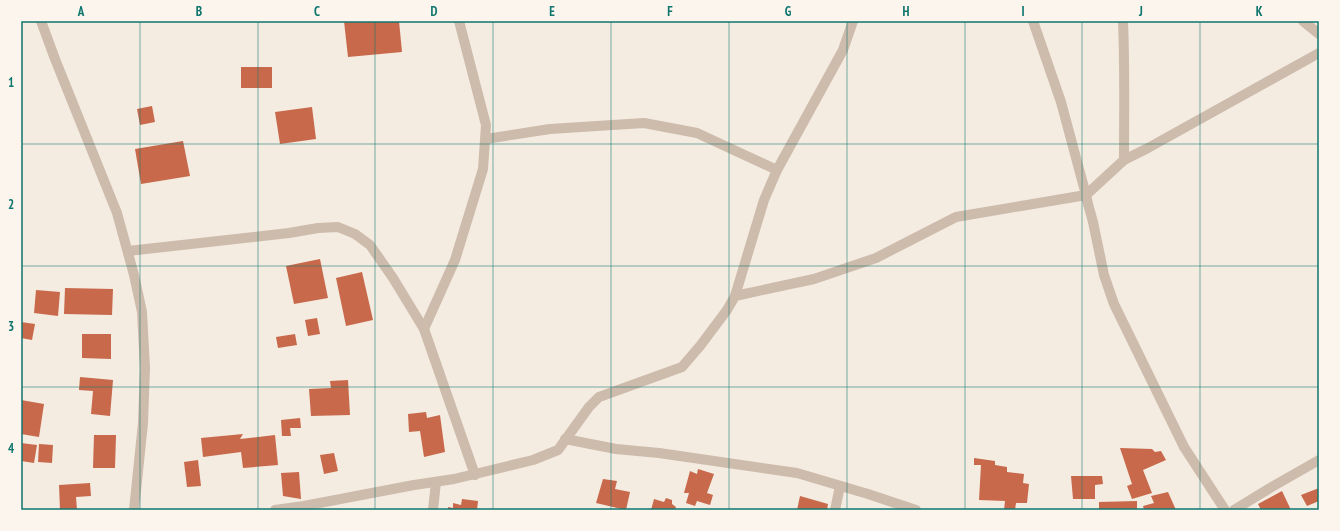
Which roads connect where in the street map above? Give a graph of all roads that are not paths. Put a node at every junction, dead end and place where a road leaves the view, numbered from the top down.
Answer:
1 (41, 21) edge
2 (459, 21) edge
3 (853, 21) edge
4 (1033, 21) edge
5 (1123, 21) edge
6 (1303, 21) edge
7 (1319, 34) edge
8 (1319, 53) edge
9 (486, 139) junction
10 (1124, 160) junction
11 (777, 170) junction
12 (1086, 195) junction
13 (128, 251) junction
14 (736, 296) junction
15 (424, 329) junction
16 (565, 440) junction
17 (1319, 460) edge
18 (475, 475) junction
19 (436, 482) junction
20 (840, 486) junction
21 (134, 510) edge
22 (275, 510) edge
23 (433, 510) edge
24 (835, 510) edge
25 (916, 510) edge
26 (1225, 510) edge
27 (1234, 510) edge

1 - 13 street
2 - 9 street
3 - 11 street
4 - 12 street
5 - 10 street
6 - 7 street
8 - 10 street
9 - 11 street
9 - 15 street
10 - 12 street
11 - 14 street
12 - 14 street
12 - 26 street
13 - 15 street
13 - 21 street
14 - 16 street
15 - 18 street
16 - 18 street
16 - 20 street
17 - 27 street
18 - 19 street
19 - 22 street
19 - 23 street
20 - 24 street
20 - 25 street

